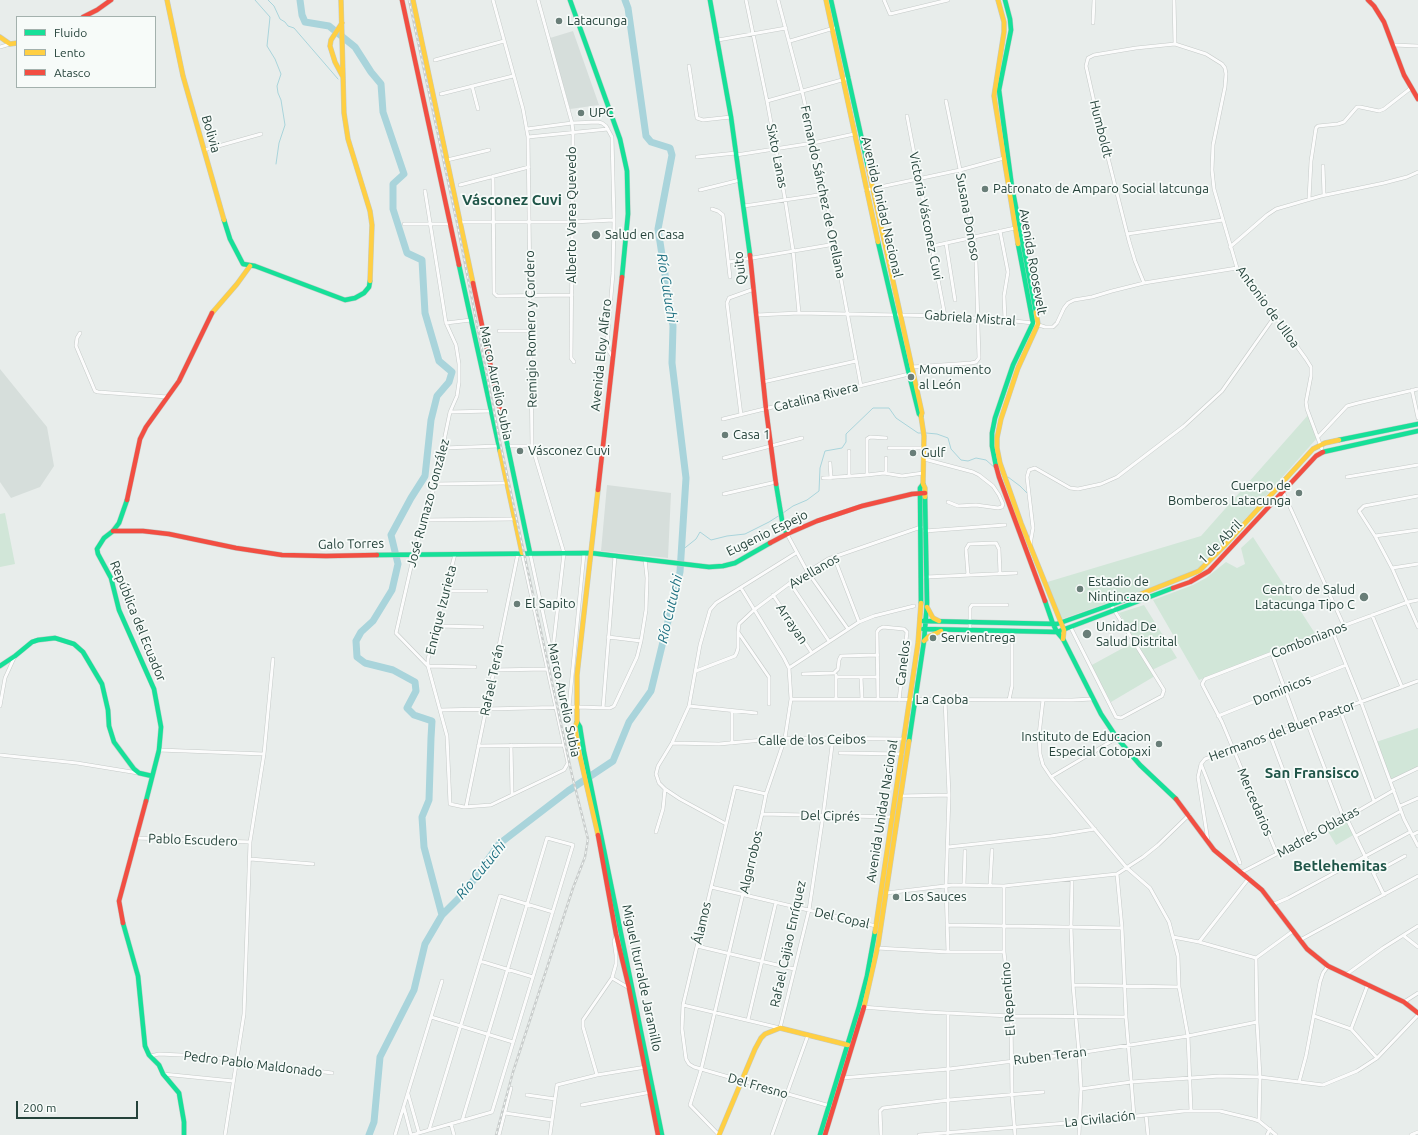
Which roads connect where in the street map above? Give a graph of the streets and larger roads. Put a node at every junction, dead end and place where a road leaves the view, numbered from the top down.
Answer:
1 (111, 0) edge
2 (166, 0) edge
3 (341, 0) edge
4 (402, 0) edge
5 (413, 0) edge
6 (493, 0) edge
7 (538, 0) edge
8 (570, 0) edge
9 (710, 0) edge
10 (746, 0) edge
11 (778, 0) edge
12 (826, 0) edge
13 (831, 0) edge
14 (884, 0) edge
15 (948, 0) edge
16 (998, 0) edge
17 (1005, 0) edge
18 (1094, 0) edge
19 (1174, 0) edge
20 (1368, 0) edge
21 (932, 2) edge
22 (85, 16) edge
23 (342, 23) junction
24 (1093, 23) dead end
25 (786, 28) junction
26 (837, 28) junction
27 (831, 29) junction
28 (752, 34) junction
29 (0, 37) edge
30 (718, 40) junction
31 (504, 41) junction
32 (790, 41) junction
33 (16, 43) edge
34 (10, 44) junction
35 (1175, 44) junction
36 (841, 46) junction
37 (1393, 46) junction
38 (1418, 46) edge
39 (0, 47) edge
40 (836, 47) junction
41 (435, 60) dead end
42 (689, 66) dead end
43 (846, 67) junction
44 (841, 68) junction
45 (513, 76) junction
46 (344, 78) junction
47 (846, 79) junction
48 (472, 86) junction
49 (1411, 88) junction
50 (802, 91) junction
51 (441, 94) dead end
52 (1418, 99) edge
53 (767, 101) junction
54 (946, 101) dead end
55 (478, 109) dead end
56 (907, 116) dead end
57 (731, 117) junction
58 (572, 124) junction
59 (527, 129) junction
60 (608, 129) junction
61 (572, 132) junction
62 (261, 134) dead end
63 (854, 134) junction
64 (528, 137) junction
65 (813, 143) junction
66 (776, 149) junction
67 (204, 150) junction
68 (489, 150) dead end
69 (736, 154) junction
70 (697, 157) dead end
71 (1004, 158) junction
72 (447, 160) junction
73 (1323, 166) dead end
74 (529, 167) junction
75 (960, 170) junction
76 (1418, 172) edge
77 (493, 176) junction
78 (918, 178) junction
79 (740, 180) junction
80 (460, 185) dead end
81 (873, 188) junction
82 (700, 190) dead end
83 (866, 190) junction
84 (425, 191) dead end
85 (825, 194) junction
86 (1324, 195) junction
87 (1309, 199) junction
88 (785, 200) junction
89 (744, 206) junction
90 (712, 209) dead end
91 (614, 220) junction
92 (1223, 220) junction
93 (460, 222) junction
94 (493, 222) junction
95 (572, 222) junction
96 (430, 223) junction
97 (529, 223) junction
98 (404, 224) dead end
99 (451, 224) junction
100 (1015, 228) junction
101 (1000, 231) junction
102 (1127, 234) junction
103 (974, 238) junction
104 (946, 243) junction
105 (834, 244) junction
106 (933, 246) junction
107 (1230, 247) junction
108 (793, 250) junction
109 (751, 259) junction
110 (729, 262) junction
111 (250, 266) junction
112 (1237, 268) junction
113 (730, 277) dead end
114 (1144, 283) junction
115 (754, 289) junction
116 (529, 296) junction
117 (572, 296) junction
118 (955, 300) dead end
119 (799, 313) junction
120 (847, 314) junction
121 (895, 314) junction
122 (757, 315) junction
123 (901, 315) junction
124 (945, 316) junction
125 (1275, 316) junction
126 (979, 318) junction
127 (471, 320) junction
128 (1004, 320) junction
129 (446, 323) junction
130 (1035, 323) junction
131 (499, 331) dead end
132 (530, 331) junction
133 (80, 333) dead end
134 (612, 356) junction
135 (856, 361) junction
136 (574, 362) dead end
137 (912, 367) junction
138 (908, 374) junction
139 (764, 382) junction
140 (860, 386) junction
141 (1418, 389) edge
142 (1412, 390) junction
143 (168, 397) junction
144 (766, 409) junction
145 (450, 412) junction
146 (491, 412) junction
147 (741, 415) junction
148 (921, 416) junction
149 (1418, 418) edge
150 (723, 419) dead end
151 (1418, 424) edge
152 (1418, 431) edge
153 (1318, 437) junction
154 (802, 438) dead end
155 (886, 438) dead end
156 (1320, 444) junction
157 (499, 446) junction
158 (507, 446) junction
159 (532, 446) junction
160 (771, 446) junction
161 (924, 446) junction
162 (443, 448) junction
163 (889, 448) dead end
164 (849, 451) dead end
165 (1323, 452) junction
166 (724, 458) dead end
167 (886, 458) dead end
168 (924, 459) junction
169 (830, 463) dead end
170 (1418, 466) edge
171 (886, 473) junction
172 (923, 473) junction
173 (867, 475) junction
174 (849, 476) junction
175 (1347, 477) dead end
176 (823, 478) dead end
177 (831, 478) junction
178 (507, 483) junction
179 (776, 483) junction
180 (435, 484) junction
181 (1280, 485) junction
182 (1284, 491) junction
183 (922, 493) junction
184 (724, 494) dead end
185 (1418, 496) edge
186 (948, 502) dead end
187 (514, 518) junction
188 (423, 520) junction
189 (1005, 525) dead end
190 (923, 529) junction
191 (1418, 530) edge
192 (113, 531) junction
193 (787, 534) junction
194 (1375, 536) junction
195 (1024, 540) junction
196 (1030, 547) junction
197 (520, 553) junction
198 (530, 553) junction
199 (564, 553) junction
200 (584, 553) junction
201 (591, 553) junction
202 (796, 553) junction
203 (414, 554) junction
204 (455, 554) junction
205 (615, 556) junction
206 (834, 557) junction
207 (645, 559) junction
208 (1418, 564) edge
209 (1392, 568) junction
210 (807, 572) junction
211 (1000, 573) junction
212 (1016, 573) dead end
213 (968, 575) junction
214 (926, 577) junction
215 (790, 583) junction
216 (741, 588) junction
217 (446, 591) junction
218 (486, 591) dead end
219 (773, 595) junction
220 (1418, 600) edge
221 (1408, 602) junction
222 (1007, 605) dead end
223 (1111, 605) junction
224 (914, 606) dead end
225 (926, 606) junction
226 (754, 610) junction
227 (1115, 610) junction
228 (1372, 616) junction
229 (920, 621) junction
230 (926, 621) junction
231 (859, 622) junction
232 (942, 622) junction
233 (970, 622) junction
234 (1060, 623) junction
235 (1053, 624) junction
236 (437, 626) junction
237 (1344, 626) junction
238 (482, 627) dead end
239 (1418, 627) edge
240 (1071, 628) junction
241 (848, 629) junction
242 (919, 629) junction
243 (925, 629) junction
244 (943, 630) junction
245 (1064, 630) junction
246 (1332, 630) junction
247 (970, 631) junction
248 (1012, 631) junction
249 (738, 632) junction
250 (1057, 632) junction
251 (608, 637) junction
252 (1063, 638) junction
253 (641, 641) junction
254 (830, 641) junction
255 (924, 641) junction
256 (812, 653) junction
257 (1272, 654) junction
258 (878, 655) junction
259 (15, 656) junction
260 (552, 657) junction
261 (273, 659) dead end
262 (1346, 665) junction
263 (0, 666) edge
264 (428, 666) junction
265 (475, 667) dead end
266 (789, 668) junction
267 (547, 669) junction
268 (494, 670) junction
269 (696, 672) junction
270 (836, 672) junction
271 (803, 674) dead end
272 (836, 677) junction
273 (862, 677) junction
274 (878, 677) junction
275 (1418, 681) edge
276 (1202, 684) joint
277 (1402, 687) junction
278 (1284, 689) junction
279 (1094, 698) junction
280 (791, 699) junction
281 (836, 699) junction
282 (862, 700) junction
283 (878, 700) junction
284 (899, 700) junction
285 (909, 700) junction
286 (916, 700) junction
287 (945, 700) junction
288 (1009, 700) junction
289 (1043, 700) junction
290 (1361, 702) junction
291 (769, 704) dead end
292 (0, 706) edge
293 (689, 706) junction
294 (563, 707) junction
295 (569, 707) junction
296 (577, 707) junction
297 (555, 708) junction
298 (603, 708) junction
299 (486, 709) junction
300 (440, 710) junction
301 (732, 710) junction
302 (1340, 710) junction
303 (756, 712) dead end
304 (1218, 716) junction
305 (1307, 722) junction
306 (1298, 725) junction
307 (1270, 735) junction
308 (785, 738) junction
309 (832, 738) junction
310 (1117, 738) junction
311 (904, 740) junction
312 (672, 742) junction
313 (732, 743) junction
314 (511, 745) junction
315 (564, 745) junction
316 (478, 746) junction
317 (1233, 749) junction
318 (159, 750) junction
319 (840, 753) dead end
320 (264, 754) junction
321 (902, 754) junction
322 (0, 755) edge
323 (1200, 764) junction
324 (1418, 768) edge
325 (139, 773) junction
326 (152, 776) junction
327 (1051, 777) junction
328 (1391, 781) junction
329 (665, 789) junction
330 (1394, 790) junction
331 (512, 794) junction
332 (766, 794) junction
333 (949, 795) junction
334 (901, 796) junction
335 (1418, 798) edge
336 (1374, 801) junction
337 (1400, 806) junction
338 (466, 807) junction
339 (1402, 811) junction
340 (762, 814) junction
341 (1189, 815) junction
342 (823, 816) junction
343 (892, 817) junction
344 (898, 817) junction
345 (1345, 818) junction
346 (726, 824) junction
347 (598, 827) junction
348 (1095, 829) junction
349 (656, 832) dead end
350 (1418, 832) edge
351 (1411, 833) junction
352 (1356, 836) junction
353 (1308, 837) junction
354 (136, 838) junction
355 (250, 842) junction
356 (1208, 843) junction
357 (1418, 846) edge
358 (948, 847) junction
359 (992, 850) dead end
360 (965, 852) dead end
361 (1277, 854) junction
362 (1366, 856) junction
363 (1405, 856) dead end
364 (250, 859) junction
365 (1240, 863) dead end
366 (313, 864) dead end
367 (1127, 868) junction
368 (1242, 872) junction
369 (1374, 873) junction
370 (1117, 874) junction
371 (1418, 876) edge
372 (1249, 878) junction
373 (1072, 879) junction
374 (964, 884) junction
375 (946, 886) junction
376 (990, 886) junction
377 (1004, 886) junction
378 (711, 887) junction
379 (886, 893) junction
380 (743, 894) junction
381 (1384, 895) junction
382 (776, 902) junction
383 (527, 904) junction
384 (1274, 904) junction
385 (809, 910) junction
386 (553, 912) junction
387 (947, 925) junction
388 (878, 926) junction
389 (1418, 926) edge
390 (1005, 927) junction
391 (1071, 927) junction
392 (1122, 928) junction
393 (1293, 931) junction
394 (616, 934) junction
395 (1404, 936) junction
396 (1173, 937) junction
397 (1300, 940) junction
398 (1199, 942) junction
399 (697, 946) junction
400 (1418, 947) edge
401 (877, 948) junction
402 (948, 952) junction
403 (1004, 952) junction
404 (729, 953) junction
405 (1256, 958) junction
406 (762, 961) junction
407 (480, 962) junction
408 (1328, 966) junction
409 (794, 969) junction
410 (508, 970) junction
411 (1347, 974) junction
412 (533, 977) junction
413 (612, 978) junction
414 (442, 981) dead end
415 (1368, 984) junction
416 (1073, 985) junction
417 (1124, 985) junction
418 (1179, 986) junction
419 (629, 988) junction
420 (1418, 993) edge
421 (1404, 1002) junction
422 (683, 1005) junction
423 (861, 1007) junction
424 (715, 1012) junction
425 (948, 1014) junction
426 (1418, 1014) edge
427 (1011, 1016) junction
428 (1314, 1016) junction
429 (431, 1017) junction
430 (1076, 1017) junction
431 (1126, 1017) junction
432 (748, 1020) junction
433 (1257, 1022) junction
434 (460, 1026) junction
435 (780, 1028) junction
436 (1351, 1029) junction
437 (488, 1034) junction
438 (808, 1035) junction
439 (1188, 1036) junction
440 (514, 1042) junction
441 (849, 1045) junction
442 (1128, 1045) junction
443 (1079, 1053) junction
444 (150, 1056) junction
445 (1377, 1058) junction
446 (236, 1060) junction
447 (686, 1060) joint
448 (1011, 1061) junction
449 (647, 1066) junction
450 (949, 1069) junction
451 (701, 1070) junction
452 (332, 1073) dead end
453 (163, 1074) junction
454 (597, 1075) junction
455 (1260, 1077) junction
456 (842, 1078) junction
457 (1189, 1078) junction
458 (233, 1081) junction
459 (741, 1081) junction
460 (1131, 1082) junction
461 (1299, 1082) junction
462 (511, 1088) dead end
463 (1080, 1089) junction
464 (651, 1091) junction
465 (1043, 1092) dead end
466 (408, 1094) junction
467 (786, 1094) junction
468 (527, 1095) dead end
469 (1012, 1095) junction
470 (555, 1099) junction
471 (949, 1100) junction
472 (582, 1105) dead end
473 (831, 1106) junction
474 (404, 1108) junction
475 (1190, 1111) junction
476 (505, 1113) junction
477 (1146, 1115) junction
478 (1134, 1116) junction
479 (552, 1120) junction
480 (462, 1121) junction
481 (1259, 1121) junction
482 (1079, 1122) junction
483 (451, 1124) junction
484 (1015, 1127) junction
485 (429, 1130) junction
486 (987, 1130) junction
487 (1270, 1130) junction
488 (1418, 1132) edge
489 (419, 1134) edge
490 (949, 1134) edge
491 (184, 1135) edge
492 (225, 1135) edge
493 (396, 1135) edge
494 (412, 1135) edge
495 (454, 1135) edge
496 (500, 1135) edge
497 (550, 1135) edge
498 (658, 1135) edge
499 (662, 1135) edge
500 (719, 1135) edge
501 (772, 1135) edge
502 (820, 1135) edge
503 (825, 1135) edge
504 (881, 1135) edge
505 (918, 1135) edge
506 (986, 1135) edge
507 (1015, 1135) edge
508 (1079, 1135) edge
509 (1148, 1135) edge
510 (1267, 1135) edge
511 (1276, 1135) edge
512 (1411, 1135) edge

1 - 22 street
2 - 67 street, Bolivia
3 - 23 street
4 - 99 street, Marco Aurelio Subia
5 - 72 street, Marco Aurelio Subia
6 - 31 street, Remigio Romero y Cordero
7 - 58 street, Alberto Varea Quevedo
8 - 134 street, Avenida Eloy Alfaro
9 - 30 street, Quito
10 - 28 street, Sixto Lanas
11 - 25 street, Fernando Sánchez de Orellana
12 - 27 street, Avenida Unidad Nacional
13 - 26 street, Avenida Unidad Nacional
14 - 21 street
15 - 21 street
16 - 71 street, Avenida Roosevelt
17 - 130 street, Avenida Roosevelt
18 - 24 street
19 - 35 street
20 - 37 street
23 - 46 street
23 - 46 street
25 - 28 street
25 - 32 street, Fernando Sánchez de Orellana
26 - 27 street
26 - 36 street, Avenida Unidad Nacional
27 - 32 street
27 - 40 street, Avenida Unidad Nacional
28 - 30 street
28 - 53 street, Sixto Lanas
29 - 34 street
30 - 57 street, Quito
31 - 41 street
31 - 45 street, Remigio Romero y Cordero
32 - 50 street, Fernando Sánchez de Orellana
33 - 34 street
34 - 39 street
35 - 92 street, Antonio de Ulloa
35 - 102 street, Humboldt
36 - 40 street
36 - 43 street, Avenida Unidad Nacional
37 - 38 street
37 - 49 street
40 - 44 street, Avenida Unidad Nacional
42 - 57 street
43 - 44 street
43 - 47 street, Avenida Unidad Nacional
44 - 47 street, Avenida Unidad Nacional
45 - 48 street
45 - 59 street, Remigio Romero y Cordero
46 - 111 street
47 - 50 street
47 - 63 street, Avenida Unidad Nacional
47 - 81 street, Avenida Unidad Nacional
48 - 51 street
48 - 55 street
49 - 52 street
49 - 87 street
50 - 53 street
50 - 65 street, Fernando Sánchez de Orellana
53 - 66 street, Sixto Lanas
54 - 75 street, Susana Donoso
56 - 78 street, Victoria Vásconez Cuvi
57 - 69 street, Quito
58 - 59 street
58 - 60 street
58 - 61 street, Alberto Varea Quevedo
59 - 64 street, Remigio Romero y Cordero
60 - 61 street
60 - 91 street
61 - 64 street
61 - 95 street, Alberto Varea Quevedo
62 - 67 street
63 - 65 street
63 - 83 street, Avenida Unidad Nacional
64 - 74 street, Remigio Romero y Cordero
65 - 66 street
65 - 85 street, Fernando Sánchez de Orellana
66 - 69 street
66 - 88 street, Sixto Lanas
67 - 111 street, Bolivia
68 - 72 street
69 - 70 street
69 - 79 street, Quito
71 - 75 street
71 - 100 street, Avenida Roosevelt
72 - 93 street, Marco Aurelio Subia
73 - 86 street
74 - 77 street
74 - 97 street, Remigio Romero y Cordero
75 - 78 street
75 - 103 street, Susana Donoso
76 - 86 street
77 - 80 street
77 - 94 street
78 - 81 street
78 - 106 street, Victoria Vásconez Cuvi
79 - 82 street
79 - 89 street, Quito
81 - 83 street
81 - 123 street, Avenida Unidad Nacional
83 - 121 street, Avenida Unidad Nacional
84 - 96 street, José Rumazo González
85 - 88 street
85 - 105 street, Fernando Sánchez de Orellana
86 - 87 street
87 - 107 street
88 - 89 street
88 - 108 street, Sixto Lanas
89 - 109 street, Quito
90 - 110 street
91 - 95 street
91 - 134 street
92 - 102 street
92 - 107 street, Antonio de Ulloa
93 - 94 street
93 - 158 street, Marco Aurelio Subia
94 - 97 street
94 - 116 street
95 - 97 street
95 - 117 street, Alberto Varea Quevedo
96 - 98 street
96 - 99 street
96 - 129 street, José Rumazo González
97 - 116 street, Remigio Romero y Cordero
99 - 127 street, Marco Aurelio Subia
100 - 101 street
100 - 130 street, Avenida Roosevelt
101 - 103 street
101 - 128 street
102 - 114 street, Humboldt
103 - 104 street
103 - 126 street, Susana Donoso
104 - 106 street
104 - 118 street
105 - 108 street
105 - 120 street, Fernando Sánchez de Orellana
106 - 124 street, Victoria Vásconez Cuvi
107 - 112 street, Antonio de Ulloa
108 - 109 street
108 - 119 street, Sixto Lanas
109 - 110 street
109 - 115 street, Quito
110 - 113 street
111 - 143 street, República del Ecuador
112 - 114 street, Gabriela Mistral
112 - 125 street, Antonio de Ulloa
114 - 130 street, Gabriela Mistral
115 - 122 street, Quito
115 - 147 street
116 - 117 street
116 - 132 street, Remigio Romero y Cordero
117 - 136 street, Alberto Varea Quevedo
119 - 120 street, Gabriela Mistral
119 - 122 street, Gabriela Mistral
120 - 121 street, Gabriela Mistral
120 - 135 street, Fernando Sánchez de Orellana
121 - 123 street, Gabriela Mistral
121 - 138 street, Avenida Unidad Nacional
122 - 139 street, Quito
123 - 124 street, Gabriela Mistral
123 - 137 street, Avenida Unidad Nacional
124 - 126 street, Gabriela Mistral
125 - 153 street, Antonio de Ulloa
125 - 196 street
126 - 128 street, Gabriela Mistral
126 - 137 street, Susana Donoso
127 - 129 street
127 - 146 street, Marco Aurelio Subia
128 - 130 street, Gabriela Mistral
129 - 145 street, José Rumazo González
130 - 195 street, Avenida Roosevelt
130 - 195 street, Avenida Roosevelt
131 - 132 street
132 - 159 street, Remigio Romero y Cordero
133 - 143 street
134 - 201 street, Avenida Eloy Alfaro
135 - 139 street
135 - 140 street, Fernando Sánchez de Orellana
137 - 148 street, Avenida Unidad Nacional
138 - 140 street, Catalina Rivera
138 - 148 street, Avenida Unidad Nacional
139 - 144 street, Quito
140 - 144 street, Catalina Rivera
141 - 142 street
142 - 149 street
142 - 153 street
143 - 192 street, República del Ecuador
144 - 147 street, Catalina Rivera
144 - 160 street, Quito
145 - 146 street
145 - 162 street, José Rumazo González
146 - 157 street, Marco Aurelio Subia
147 - 150 street, Catalina Rivera
148 - 161 street, Avenida Unidad Nacional
151 - 156 street
152 - 165 street, 1 de Abril
153 - 156 street, Antonio de Ulloa
154 - 160 street
155 - 173 street
156 - 165 street, Antonio de Ulloa
156 - 181 street, 1 de Abril
157 - 162 street
157 - 178 street, Marco Aurelio Subia
158 - 159 street
158 - 198 street, Marco Aurelio Subia
159 - 199 street, Remigio Romero y Cordero
160 - 166 street
160 - 179 street, Quito
161 - 163 street
161 - 168 street, Avenida Unidad Nacional
162 - 180 street, José Rumazo González
164 - 174 street
165 - 182 street, 1 de Abril
167 - 171 street
168 - 172 street, Avenida Unidad Nacional
168 - 186 street
169 - 177 street
170 - 175 street
171 - 172 street
171 - 173 street
172 - 183 street, Avenida Unidad Nacional
173 - 174 street
174 - 177 street
176 - 177 street
178 - 180 street
178 - 187 street, Marco Aurelio Subia
179 - 184 street
179 - 193 street, Quito
180 - 188 street, José Rumazo González
181 - 182 street
181 - 223 street, 1 de Abril
182 - 227 street, 1 de Abril
182 - 237 street
183 - 190 street, Avenida Unidad Nacional
183 - 193 street, Eugenio Espejo
185 - 194 street
187 - 188 street
187 - 197 street, Marco Aurelio Subia
188 - 203 street, José Rumazo González
189 - 190 street, Avellanos
190 - 206 street, Avellanos
190 - 214 street, Avenida Unidad Nacional
190 - 229 street, Avenida Unidad Nacional
191 - 194 street
192 - 203 street, Galo Torres
192 - 318 street, República del Ecuador
193 - 202 street
193 - 207 street, Eugenio Espejo
194 - 209 street
195 - 196 street, Avenida Roosevelt
195 - 235 street, Avenida Roosevelt
196 - 234 street, Avenida Roosevelt
197 - 198 street, Galo Torres
197 - 204 street, Galo Torres
197 - 267 street, Marco Aurelio Subia
197 - 268 street, Rafael Terán
198 - 199 street, Galo Torres
198 - 260 street, Marco Aurelio Subia
199 - 200 street, Galo Torres
199 - 260 street, Remigio Romero y Cordero
200 - 201 street, Galo Torres
200 - 295 street
201 - 205 street, Eugenio Espejo
201 - 296 street, Avenida Eloy Alfaro
202 - 210 street
202 - 216 street
203 - 204 street, Galo Torres
203 - 264 street, José Rumazo González
204 - 217 street, Enrique Izurieta
205 - 207 street, Eugenio Espejo
205 - 251 street
206 - 210 street, Avellanos
206 - 231 street
207 - 253 street
208 - 209 street
209 - 221 street
210 - 215 street, Avellanos
210 - 241 street
211 - 212 street
211 - 213 street
211 - 213 street
213 - 214 street
214 - 225 street, Avenida Unidad Nacional
215 - 219 street, Avellanos
215 - 254 street
216 - 226 street, Algarrobos
216 - 269 street
217 - 218 street
217 - 236 street, Enrique Izurieta
219 - 226 street, Avellanos
219 - 256 street, Arrayan
220 - 221 street, Combonianos
221 - 228 street, Combonianos
221 - 239 street
222 - 233 street
223 - 227 street
223 - 234 street, 1 de Abril
224 - 231 street
225 - 230 street, Avenida Unidad Nacional
225 - 232 street
226 - 249 street, Avellanos
226 - 266 street, Algarrobos
227 - 240 street, 1 de Abril
227 - 240 street
228 - 237 street, Combonianos
228 - 277 street
229 - 230 street, 1 de Abril
229 - 242 street, Avenida Unidad Nacional
230 - 232 street, 1 de Abril
230 - 243 street, Avenida Unidad Nacional
231 - 241 street
232 - 233 street, 1 de Abril
233 - 235 street, 1 de Abril
233 - 247 street
234 - 235 street, 1 de Abril
234 - 245 street, Avenida Roosevelt
235 - 250 street, Avenida Roosevelt
236 - 238 street
236 - 264 street, Enrique Izurieta
237 - 246 street, Combonianos
240 - 245 street, 1 de Abril
241 - 254 street
242 - 243 street, 1 de Abril
242 - 285 street, Avenida Unidad Nacional
243 - 244 street, 1 de Abril
243 - 255 street, Avenida Unidad Nacional
244 - 247 street, 1 de Abril
244 - 255 street
245 - 250 street, 1 de Abril
245 - 252 street
246 - 257 street, Combonianos
246 - 262 street
247 - 248 street, 1 de Abril
248 - 250 street, 1 de Abril
248 - 288 street
249 - 269 street
249 - 291 street
250 - 252 street, Avenida Roosevelt
251 - 253 street
251 - 298 street
252 - 279 street, Avenida Roosevelt
253 - 298 street
254 - 256 street
255 - 286 street, Avenida Unidad Nacional
256 - 266 street
257 - 276 street, Combonianos
257 - 278 street
258 - 270 street
258 - 274 street, Canelos
258 - 284 street, Canelos
259 - 263 street
259 - 292 street
259 - 325 street
260 - 294 street, Marco Aurelio Subia
261 - 320 street
262 - 278 street, Dominicos
262 - 290 street
264 - 265 street
264 - 300 street, José Rumazo González
266 - 280 street, Algarrobos
267 - 268 street
267 - 297 street, Marco Aurelio Subia
268 - 299 street, Rafael Terán
269 - 293 street
270 - 271 street
270 - 272 street
272 - 273 street
272 - 281 street
273 - 274 street
273 - 282 street
274 - 283 street, Canelos
275 - 277 street, Hermanos del Buen Pastor
276 - 304 street, Mercedarios
277 - 290 street, Hermanos del Buen Pastor
278 - 304 street, Dominicos
278 - 306 street
279 - 289 street, La Caoba
279 - 310 street, Avenida Roosevelt
280 - 281 street, La Caoba
280 - 308 street, Algarrobos
281 - 282 street, La Caoba
282 - 283 street, La Caoba
283 - 284 street, La Caoba
284 - 285 street, La Caoba
285 - 286 street, La Caoba
285 - 311 street, Avenida Unidad Nacional
286 - 287 street, La Caoba
286 - 334 street, Avenida Unidad Nacional
287 - 288 street, La Caoba
287 - 333 street
288 - 289 street, La Caoba
289 - 327 street
290 - 302 street, Hermanos del Buen Pastor
290 - 328 street
293 - 301 street
293 - 312 street
294 - 295 street
294 - 297 street
295 - 296 street
296 - 298 street
296 - 347 street, Avenida Eloy Alfaro
297 - 299 street
297 - 315 street, Marco Aurelio Subia
299 - 300 street
299 - 316 street, Rafael Terán
300 - 338 street, José Rumazo González
301 - 303 street
301 - 313 street
302 - 305 street, Hermanos del Buen Pastor
302 - 336 street
304 - 317 street, Mercedarios
305 - 306 street, Hermanos del Buen Pastor
305 - 345 street
306 - 307 street, Hermanos del Buen Pastor
307 - 317 street, Hermanos del Buen Pastor
307 - 353 street
308 - 309 street, Calle de los Ceibos
308 - 313 street, Calle de los Ceibos
308 - 332 street, Algarrobos
309 - 311 street, Calle de los Ceibos
309 - 342 street, Rafael Cajiao Enríquez
310 - 327 street
310 - 341 street, Avenida Roosevelt
311 - 321 street, Avenida Unidad Nacional
312 - 313 street, Calle de los Ceibos
312 - 329 street
314 - 315 street
314 - 316 street
314 - 331 street
315 - 331 street, Marco Aurelio Subia
316 - 338 street, Rafael Terán
317 - 323 street, Hermanos del Buen Pastor
317 - 361 street, Mercedarios
318 - 320 street
318 - 326 street, República del Ecuador
319 - 321 street
320 - 355 street
321 - 343 street, Avenida Unidad Nacional
322 - 325 street
323 - 356 street, Hermanos del Buen Pastor
323 - 365 street
324 - 328 street
325 - 326 street
326 - 354 street, República del Ecuador
327 - 348 street
328 - 330 street
329 - 346 street
329 - 349 street
330 - 336 street, Madres Oblatas
330 - 337 street
331 - 338 street
332 - 340 street, Algarrobos
332 - 346 street, Álamos
333 - 334 street
333 - 358 street
334 - 344 street, Avenida Unidad Nacional
335 - 337 street
336 - 345 street, Madres Oblatas
337 - 339 street
339 - 351 street
339 - 352 street
340 - 342 street, Del Ciprés
340 - 380 street, Algarrobos
341 - 356 street, Avenida Roosevelt
341 - 367 street
342 - 343 street, Del Ciprés
342 - 385 street, Rafael Cajiao Enríquez
343 - 344 street, Del Ciprés
343 - 388 street, Avenida Unidad Nacional
344 - 379 street, Avenida Unidad Nacional
345 - 352 street
345 - 353 street, Madres Oblatas
346 - 378 street, Álamos
347 - 394 street, Miguel Iturralde Jaramillo
347 - 449 street, Miguel Iturralde Jaramillo
348 - 358 street
348 - 367 street
350 - 351 street
351 - 357 street
351 - 362 street
352 - 362 street
353 - 361 street, Madres Oblatas
354 - 355 street, Pablo Escudero
354 - 444 street, República del Ecuador
355 - 364 street
356 - 368 street, Avenida Roosevelt
358 - 375 street
359 - 376 street
360 - 374 street
361 - 368 street, Madres Oblatas
362 - 369 street
362 - 384 street
363 - 369 street
364 - 366 street
364 - 446 street
367 - 370 street
367 - 396 street
368 - 372 street, Avenida Roosevelt
369 - 381 street
370 - 373 street
370 - 392 street
371 - 381 street
372 - 384 street, Avenida Roosevelt
372 - 398 street
373 - 377 street
373 - 391 street
374 - 375 street
374 - 376 street
375 - 379 street
375 - 387 street
376 - 377 street
377 - 390 street, El Repentino
378 - 380 street, Del Copal
378 - 399 street, Álamos
379 - 388 street, Avenida Unidad Nacional
380 - 382 street, Del Copal
380 - 404 street, Algarrobos
381 - 397 street
382 - 385 street, Del Copal
382 - 406 street
383 - 386 street
383 - 386 street
383 - 407 street
383 - 410 street
384 - 393 street, Avenida Roosevelt
385 - 388 street, Del Copal
385 - 409 street, Rafael Cajiao Enríquez
386 - 412 street
387 - 390 street
387 - 402 street
388 - 401 street, Avenida Unidad Nacional
388 - 423 street, Avenida Unidad Nacional
389 - 395 street
390 - 391 street
390 - 403 street, El Repentino
391 - 392 street
391 - 416 street
392 - 417 street
393 - 397 street, Avenida Roosevelt
393 - 405 street
394 - 413 street
394 - 419 street, Miguel Iturralde Jaramillo
395 - 400 street
395 - 411 street
396 - 398 street
396 - 418 street
397 - 408 street, Avenida Roosevelt
398 - 405 street
399 - 404 street
399 - 422 street, Álamos
401 - 402 street
401 - 423 street, Avenida Unidad Nacional
402 - 403 street
403 - 427 street, El Repentino
404 - 406 street
404 - 424 street, Algarrobos
405 - 433 street
406 - 409 street
406 - 432 street
407 - 410 street
407 - 434 street
408 - 411 street, Avenida Roosevelt
408 - 428 street
409 - 435 street, Rafael Cajiao Enríquez
410 - 412 street
410 - 437 street
411 - 415 street, Avenida Roosevelt
412 - 440 street
413 - 419 street
413 - 454 street
414 - 429 street
415 - 421 street, Avenida Roosevelt
415 - 436 street
416 - 417 street
416 - 430 street
417 - 418 street
417 - 431 street
418 - 439 street
419 - 449 street, Miguel Iturralde Jaramillo
420 - 421 street
421 - 426 street, Avenida Roosevelt
422 - 424 street
422 - 447 street, Álamos
423 - 425 street
423 - 441 street, Avenida Unidad Nacional
424 - 432 street
424 - 451 street, Algarrobos
425 - 427 street
425 - 450 street
426 - 445 street
427 - 430 street
427 - 448 street, El Repentino
428 - 436 street
428 - 461 street
429 - 434 street
429 - 466 street
430 - 431 street
430 - 443 street
431 - 442 street
432 - 435 street
433 - 439 street, Ruben Teran
433 - 455 street
434 - 437 street
434 - 485 street
435 - 438 street
435 - 459 street, Rafael Cajiao Enríquez
436 - 445 street
437 - 440 street
437 - 480 street
438 - 441 street
438 - 467 street
439 - 442 street, Ruben Teran
439 - 457 street
440 - 480 street
441 - 456 street, Avenida Unidad Nacional
441 - 473 street, Avenida Unidad Nacional
442 - 443 street, Ruben Teran
442 - 460 street
443 - 448 street, Ruben Teran
443 - 463 street
444 - 446 street, Pedro Pablo Maldonado
444 - 453 street, República del Ecuador
445 - 461 street
446 - 452 street, Pedro Pablo Maldonado
446 - 458 street
447 - 451 street, Del Fresno
448 - 450 street, Ruben Teran
448 - 469 street, El Repentino
449 - 454 street
449 - 464 street, Miguel Iturralde Jaramillo
450 - 456 street, Ruben Teran
450 - 471 street
451 - 459 street, Del Fresno
451 - 500 street, Algarrobos
453 - 458 street
453 - 491 street, República del Ecuador
454 - 470 street
455 - 457 street
455 - 461 street
455 - 481 street
456 - 473 street, Avenida Unidad Nacional
457 - 460 street
457 - 475 street
458 - 492 street
459 - 467 street, Del Fresno
459 - 500 street, Rafael Cajiao Enríquez
460 - 463 street
460 - 478 street
462 - 476 street
463 - 482 street
464 - 472 street
464 - 498 street, Miguel Iturralde Jaramillo
464 - 499 street, Miguel Iturralde Jaramillo
465 - 469 street
466 - 474 street
466 - 489 street
467 - 473 street, Del Fresno
467 - 501 street
468 - 470 street
469 - 471 street
469 - 484 street, El Repentino
470 - 479 street
471 - 490 street
471 - 504 street
473 - 502 street, Avenida Unidad Nacional
473 - 503 street, Avenida Unidad Nacional
474 - 493 street
474 - 494 street
475 - 477 street, La Civilación
475 - 481 street, La Civilación
476 - 479 street
476 - 496 street
477 - 478 street, La Civilación
477 - 509 street
478 - 482 street, La Civilación
479 - 497 street
480 - 483 street
481 - 487 street, La Civilación
482 - 484 street, La Civilación
482 - 508 street
483 - 485 street
483 - 495 street
484 - 486 street, La Civilación
484 - 507 street, El Repentino
485 - 489 street
486 - 490 street, La Civilación
486 - 506 street
487 - 510 street
487 - 511 street, La Civilación
488 - 512 street
489 - 494 street
490 - 505 street, La Civilación

